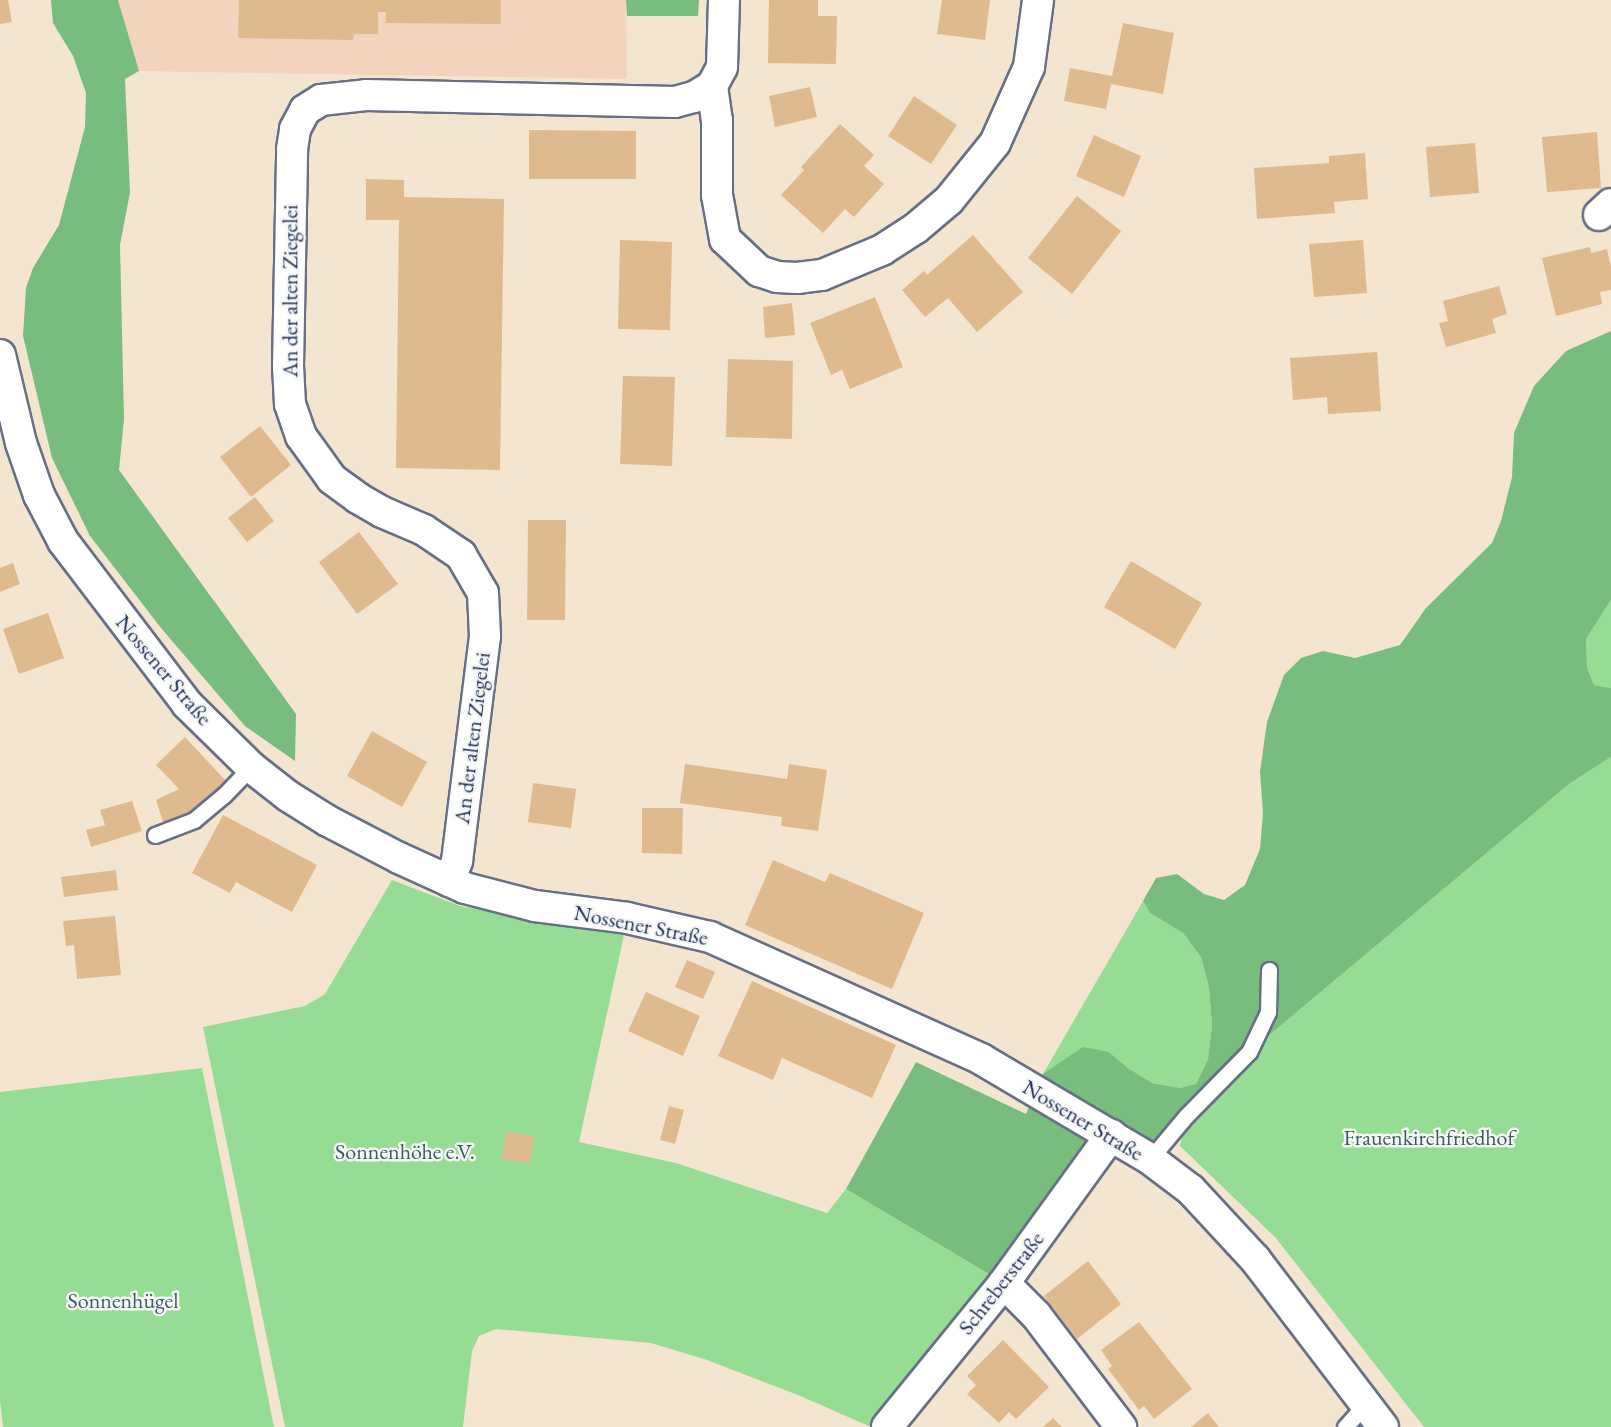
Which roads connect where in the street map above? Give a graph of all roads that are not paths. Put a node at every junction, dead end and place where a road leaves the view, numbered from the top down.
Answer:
1 (724, 0) edge
2 (1038, 0) edge
3 (712, 86) junction
4 (0, 355) edge
5 (251, 767) junction
6 (155, 835) dead end
7 (449, 882) junction
8 (1269, 970) dead end
9 (1110, 1135) junction
10 (1150, 1159) junction
11 (1004, 1283) junction
12 (1364, 1420) edge
13 (887, 1427) edge
14 (1121, 1427) edge

1 - 3 street
2 - 3 street
3 - 7 street, An der alten Ziegelei
4 - 5 street, Nossener Straße
5 - 6 lane
5 - 7 street, Nossener Straße
7 - 9 street, Nossener Straße
8 - 10 lane
9 - 10 street, Nossener Straße
9 - 11 street, Schreberstraße
10 - 12 street, Nossener Straße
11 - 13 street, Schreberstraße
11 - 14 street

